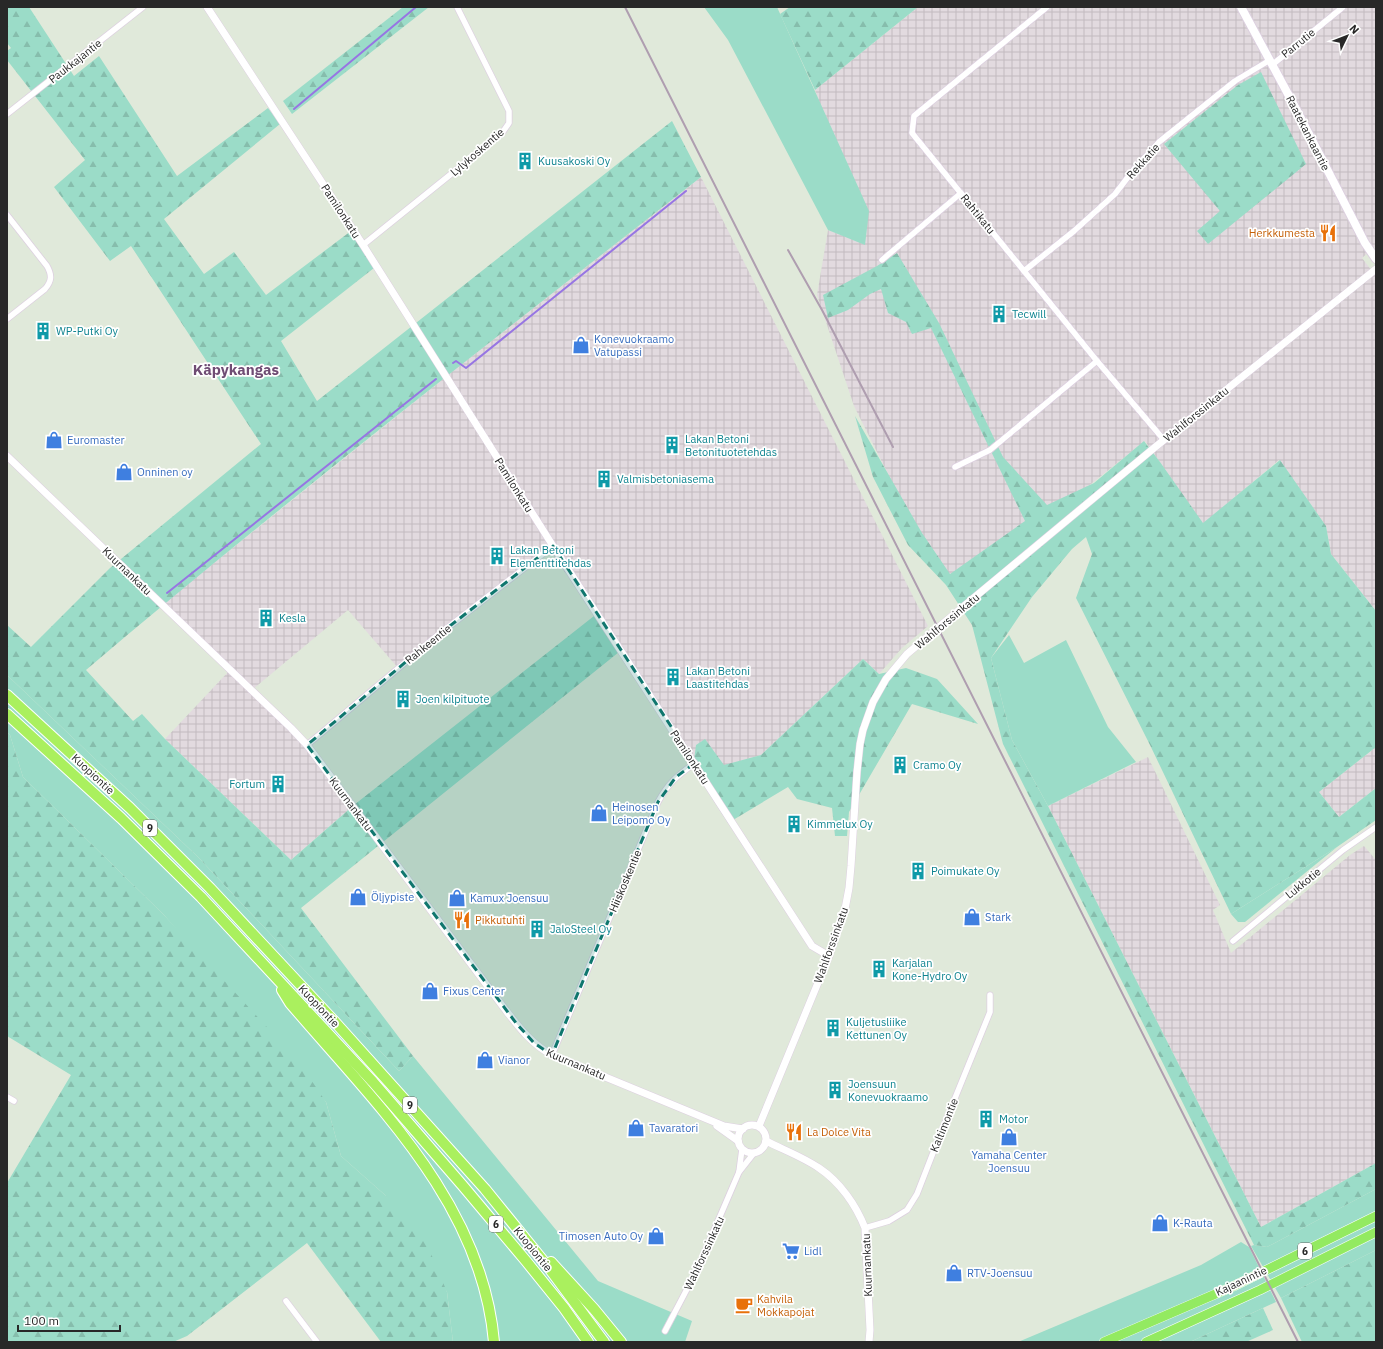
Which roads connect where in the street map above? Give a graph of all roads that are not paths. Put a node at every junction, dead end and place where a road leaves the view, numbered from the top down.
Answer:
1 (143, 7) edge
2 (207, 7) edge
3 (457, 7) edge
4 (1047, 7) edge
5 (1241, 7) edge
6 (1343, 7) edge
7 (1271, 63) junction
8 (7, 114) edge
9 (961, 193) junction
10 (7, 216) edge
11 (363, 245) junction
12 (1376, 259) edge
13 (882, 260) dead end
14 (1376, 269) edge
15 (1024, 271) junction
16 (7, 319) edge
17 (1097, 361) junction
18 (1164, 440) junction
19 (7, 456) edge
20 (955, 467) dead end
21 (553, 546) junction
22 (7, 695) edge
23 (8, 715) edge
24 (307, 745) junction
25 (694, 764) junction
26 (1376, 828) edge
27 (1233, 941) dead end
28 (829, 956) junction
29 (272, 974) junction
30 (990, 995) dead end
31 (552, 1055) junction
32 (7, 1097) edge
33 (14, 1101) dead end
34 (398, 1111) joint
35 (707, 1119) junction
36 (759, 1126) junction
37 (743, 1129) junction
38 (738, 1141) junction
39 (766, 1142) junction
40 (742, 1149) junction
41 (754, 1153) junction
42 (739, 1172) junction
43 (485, 1189) junction
44 (1376, 1216) edge
45 (865, 1228) junction
46 (1376, 1232) edge
47 (286, 1301) dead end
48 (665, 1331) dead end
49 (317, 1342) edge
50 (494, 1342) edge
51 (588, 1342) edge
52 (604, 1342) edge
53 (621, 1342) edge
54 (869, 1342) edge
55 (1104, 1342) edge
56 (1146, 1342) edge

1 - 8 street, Paukkajantie
2 - 11 street, Pamilonkatu
3 - 11 street, Lylykoskentie
4 - 9 street, Rahtikatu
5 - 7 main road, Raatekankaantie
6 - 7 street, Parrutie
7 - 12 main road, Raatekankaantie
7 - 15 street, Rekkatie
9 - 13 street
9 - 15 street, Rahtikatu
10 - 16 street
11 - 21 street, Pamilonkatu
14 - 18 street, Wahlforssinkatu
15 - 17 street, Rahtikatu
17 - 18 street, Rahtikatu
17 - 20 street
18 - 28 street, Wahlforssinkatu
19 - 24 street, Kuurnankatu
21 - 24 street, Rahkeentie
21 - 25 street, Pamilonkatu
22 - 43 highway, Kuopiontie / 9
23 - 29 highway, Kuopiontie / 9
24 - 31 street, Kuurnankatu
25 - 28 street, Pamilonkatu
25 - 31 street, Hiiskoskentie
26 - 27 street, Lukkotie
28 - 36 street, Wahlforssinkatu
29 - 34 highway, Kuopiontie / 9
29 - 50 highway
30 - 45 street, Kaltimontie
31 - 35 street, Kuurnankatu
32 - 33 street
34 - 51 highway, Kuopiontie / 6
35 - 37 street, Kuurnankatu
35 - 38 street, Kuurnankatu
36 - 37 street
36 - 39 street
37 - 38 street
38 - 40 street
39 - 41 street
39 - 45 street, Kuurnankatu
40 - 41 street
40 - 42 street, Wahlforssinkatu
41 - 42 street, Wahlforssinkatu
42 - 48 street, Wahlforssinkatu
43 - 52 highway, Kuopiontie / 9
43 - 53 highway
44 - 55 highway, Kajaanintie / 6
45 - 54 street, Kuurnankatu
46 - 56 highway, Kajaanintie / 6
47 - 49 street

